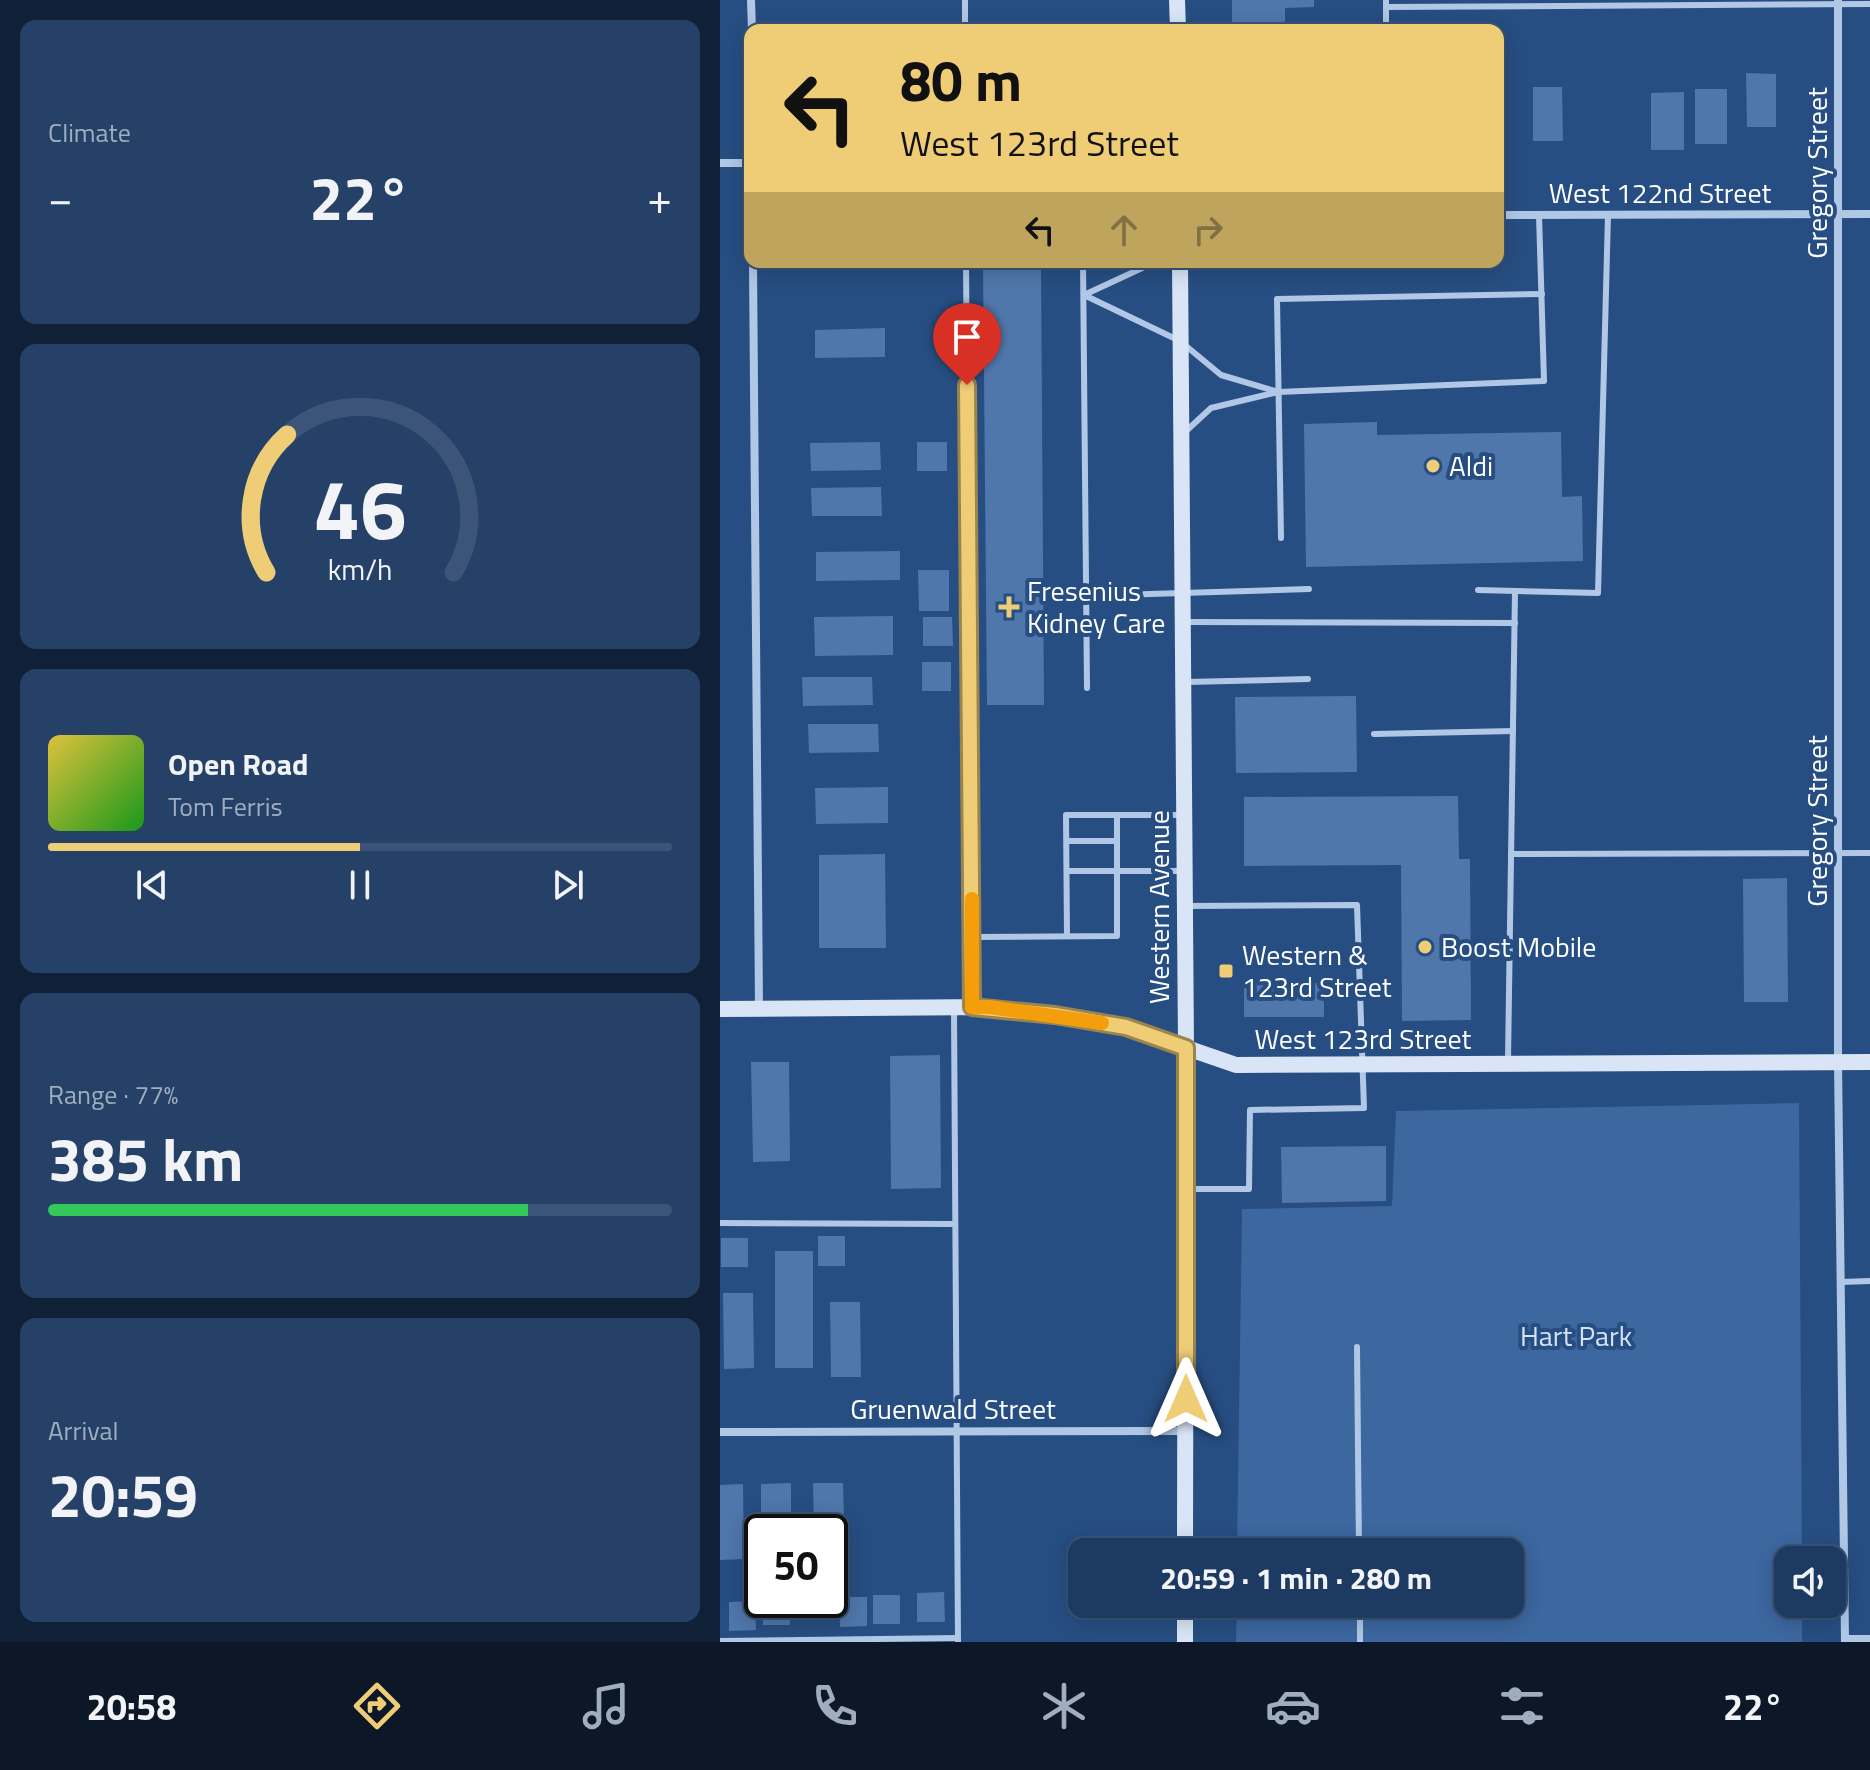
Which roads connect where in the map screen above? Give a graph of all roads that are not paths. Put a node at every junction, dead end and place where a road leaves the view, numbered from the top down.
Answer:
1 (751, 0) edge
2 (965, 0) edge
3 (1177, 0) edge
4 (1838, 2) edge
5 (1386, 4) edge
6 (1870, 4) edge
7 (752, 24) edge
8 (965, 24) edge
9 (1178, 24) edge
10 (720, 163) edge
11 (744, 163) edge
12 (1839, 214) junction
13 (1870, 214) edge
14 (1504, 215) edge
15 (1539, 215) junction
16 (1608, 215) junction
17 (753, 268) edge
18 (966, 268) edge
19 (1083, 268) edge
20 (1142, 268) edge
21 (1180, 268) edge
22 (1542, 294) junction
23 (1084, 295) junction
24 (1180, 341) junction
25 (1278, 392) junction
26 (1181, 435) junction
27 (1281, 538) dead end
28 (1309, 589) dead end
29 (1478, 590) dead end
30 (1182, 591) junction
31 (1515, 591) junction
32 (1085, 596) junction
33 (1183, 622) junction
34 (1515, 623) junction
35 (1308, 679) dead end
36 (1183, 682) junction
37 (1087, 688) dead end
38 (1513, 731) junction
39 (1374, 734) dead end
40 (1117, 815) junction
41 (1185, 815) junction
42 (1067, 841) junction
43 (1117, 841) junction
44 (1839, 853) junction
45 (1870, 853) edge
46 (1511, 854) junction
47 (1117, 870) junction
48 (1067, 871) junction
49 (1185, 871) junction
50 (1185, 906) junction
51 (1067, 936) junction
52 (972, 937) junction
53 (954, 1007) junction
54 (972, 1007) junction
55 (759, 1008) junction
56 (720, 1009) edge
57 (1186, 1048) junction
58 (1838, 1062) junction
59 (1870, 1062) edge
60 (1364, 1064) junction
61 (1508, 1064) junction
62 (1186, 1189) junction
63 (720, 1223) edge
64 (955, 1224) junction
65 (1870, 1281) edge
66 (1841, 1282) junction
67 (1357, 1347) dead end
68 (957, 1431) junction
69 (1186, 1431) junction
70 (720, 1432) edge
71 (1185, 1538) edge
72 (1359, 1538) edge
73 (1185, 1618) edge
74 (1360, 1618) edge
75 (1870, 1639) edge
76 (958, 1640) edge
77 (1845, 1640) edge
78 (720, 1641) edge
79 (1185, 1642) edge
80 (1360, 1642) edge

1 - 7 street
2 - 8 lane
3 - 9 main road
4 - 5 lane
4 - 6 lane
4 - 12 street, Gregory Street
10 - 11 street
12 - 13 street, West 122nd Street
12 - 16 street, West 122nd Street
12 - 44 street, Gregory Street
14 - 15 street, West 122nd Street
15 - 16 street, West 122nd Street
15 - 22 lane
16 - 31 lane
17 - 55 street
18 - 52 lane
19 - 23 lane
20 - 23 lane
21 - 24 main road, Western Avenue
22 - 25 lane
22 - 25 lane
23 - 24 lane
23 - 32 lane
24 - 25 lane
24 - 26 main road, Western Avenue
25 - 26 lane
25 - 27 lane
26 - 30 main road, Western Avenue
28 - 30 lane
29 - 31 lane
30 - 32 lane
30 - 33 main road, Western Avenue
31 - 34 lane
32 - 37 lane
33 - 34 lane
33 - 36 main road, Western Avenue
34 - 38 lane
35 - 36 lane
36 - 41 main road, Western Avenue
38 - 39 lane
38 - 46 lane
40 - 41 lane
40 - 42 lane
40 - 43 lane
41 - 49 main road, Western Avenue
42 - 43 lane
42 - 48 lane
43 - 47 lane
44 - 45 lane
44 - 46 lane
44 - 58 street, Gregory Street
46 - 61 lane
47 - 48 lane
47 - 49 lane
47 - 51 lane
48 - 51 lane
49 - 50 main road, Western Avenue
50 - 57 main road, Western Avenue
50 - 60 lane
51 - 52 lane
52 - 54 lane
53 - 54 main road, West 123rd Street
53 - 55 main road, West 123rd Street
53 - 64 lane
54 - 57 main road, West 123rd Street
55 - 56 main road, West 123rd Street
57 - 60 main road, West 123rd Street
57 - 62 main road, Western Avenue
58 - 59 main road, West 123rd Street
58 - 61 main road, West 123rd Street
58 - 66 street, Gregory Street
60 - 61 main road, West 123rd Street
60 - 62 lane
62 - 69 main road, Western Avenue
63 - 64 lane
64 - 68 lane
65 - 66 lane
66 - 77 street, Gregory Street
67 - 72 lane
68 - 69 street, Gruenwald Street
68 - 70 street, Gruenwald Street
68 - 76 lane
69 - 71 main road, Western Avenue
73 - 79 main road
74 - 80 lane
75 - 77 street
76 - 78 lane

